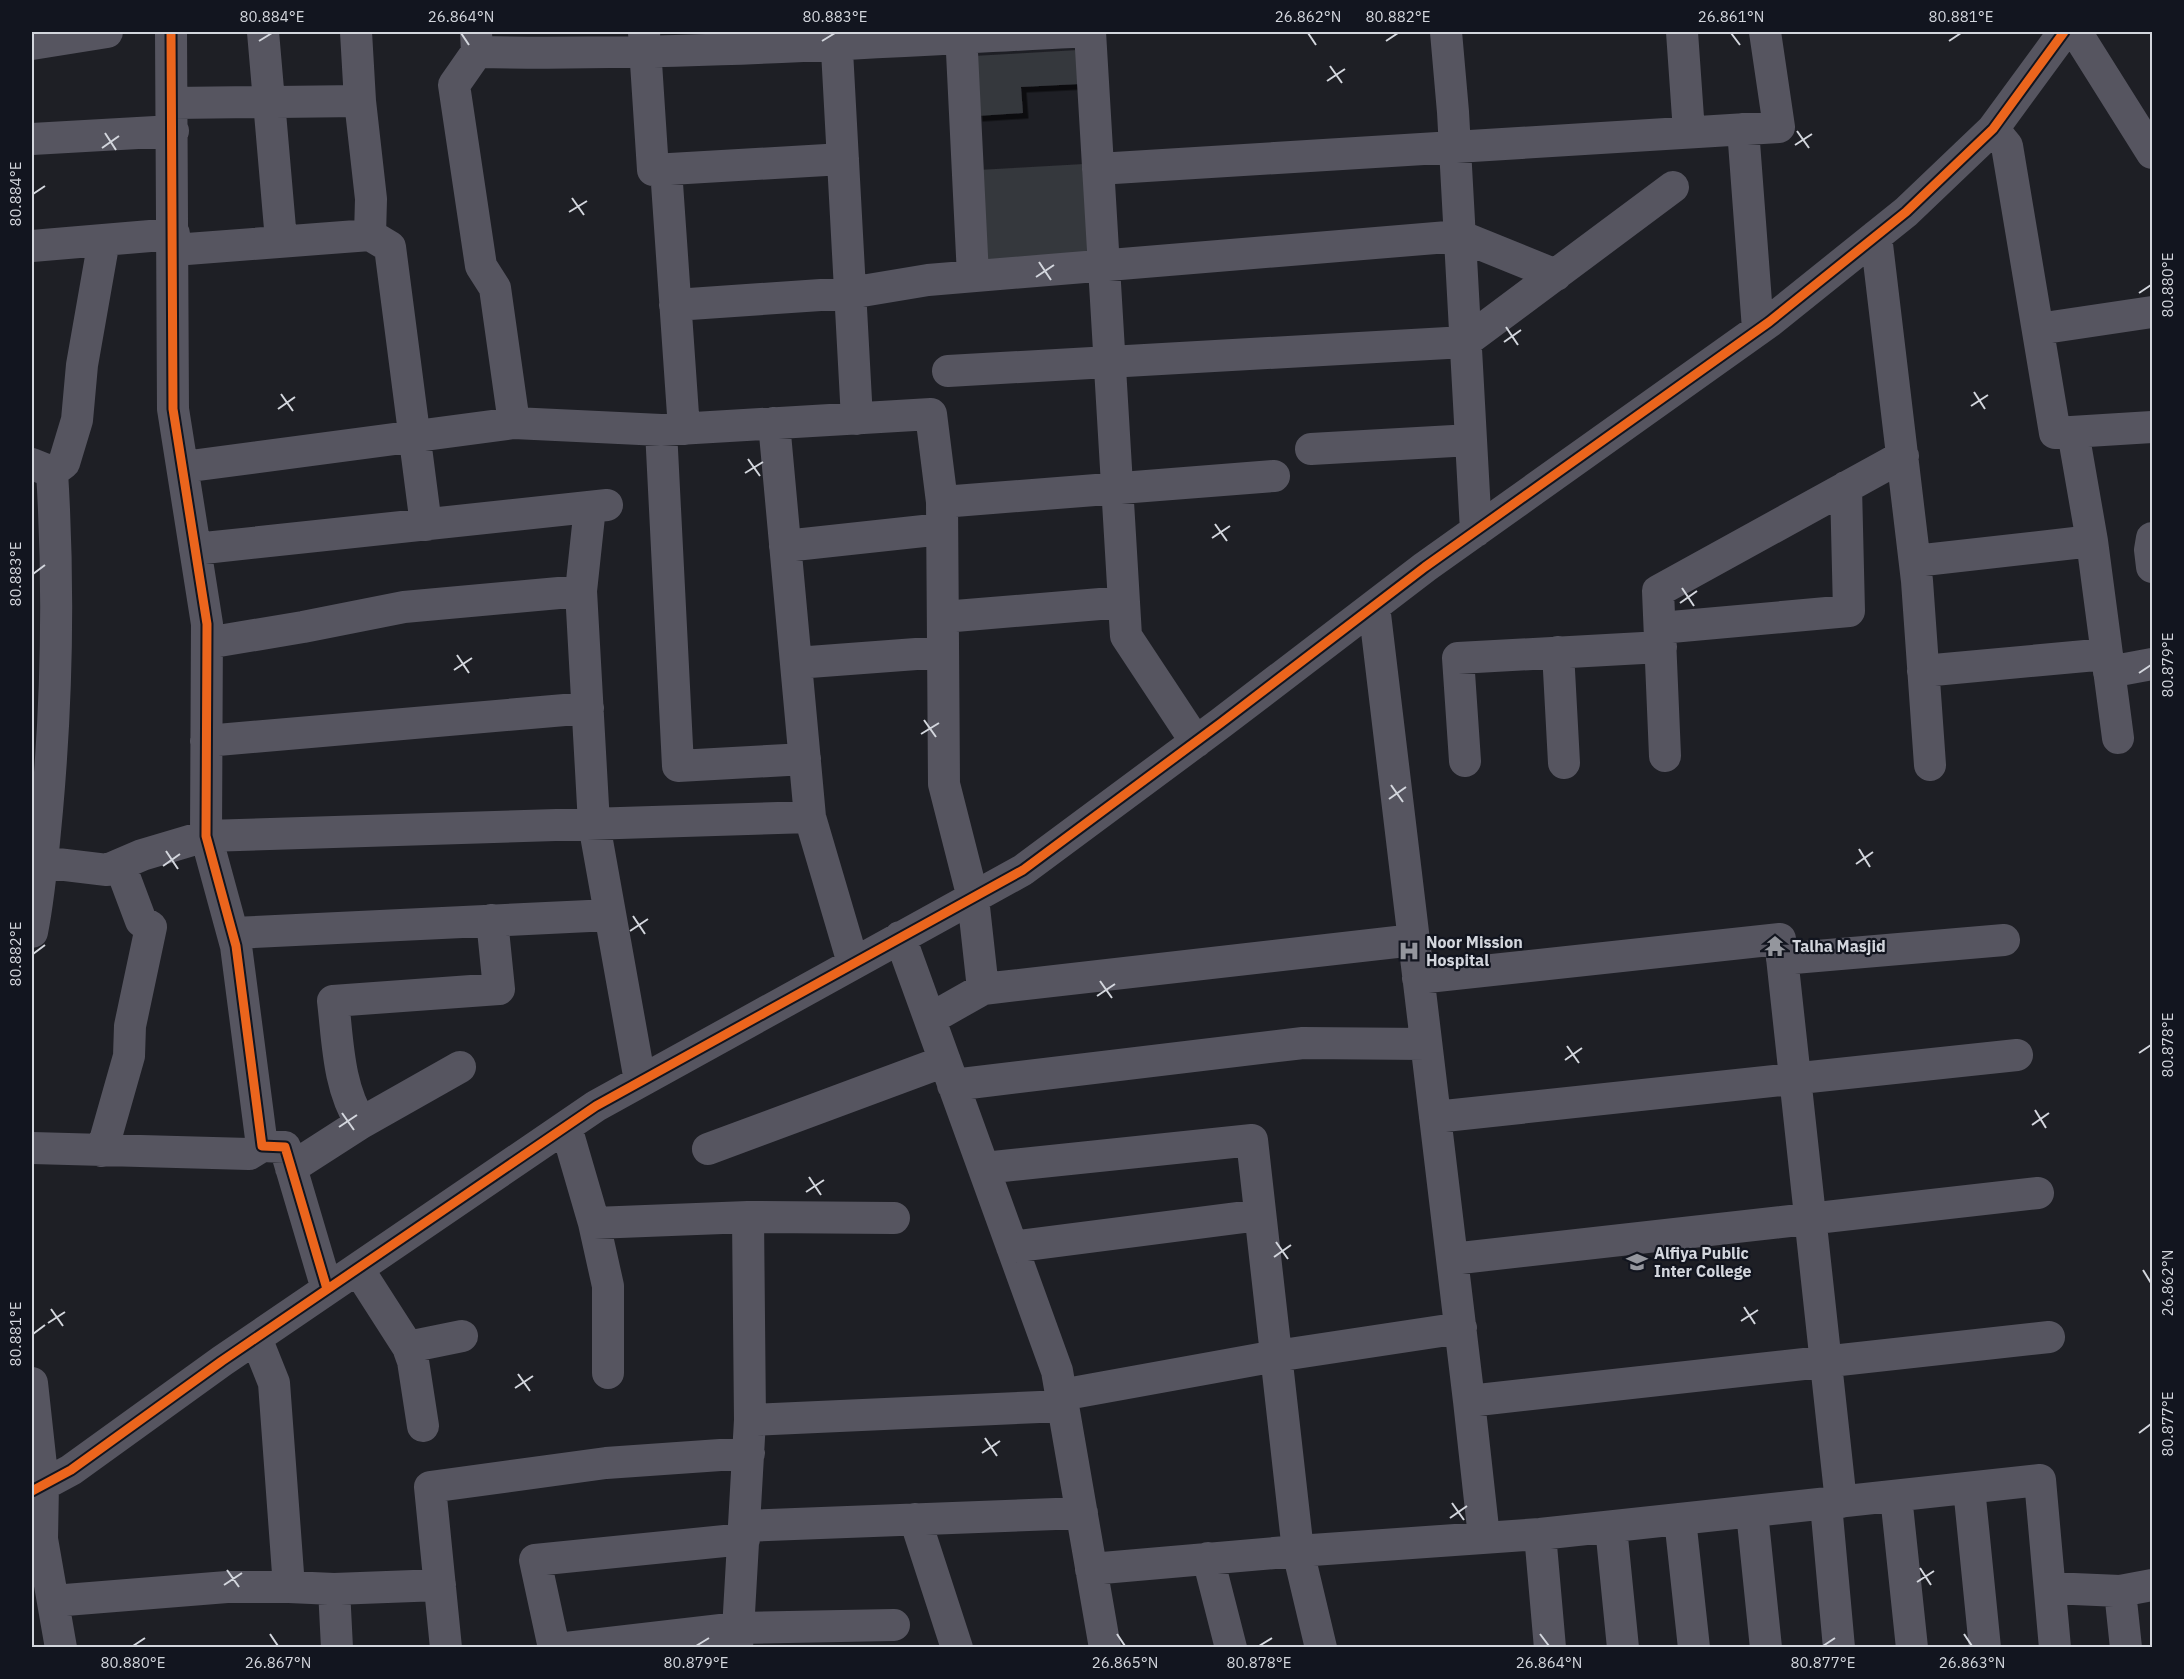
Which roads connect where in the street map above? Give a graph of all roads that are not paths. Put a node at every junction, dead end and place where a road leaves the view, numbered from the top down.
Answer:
1 (107, 32) edge
2 (171, 32) edge
3 (263, 32) edge
4 (356, 32) edge
5 (1072, 32) edge
6 (1090, 32) edge
7 (1446, 32) edge
8 (1682, 32) edge
9 (1765, 32) edge
10 (2064, 32) edge
11 (2076, 32) edge
12 (961, 34) edge
13 (836, 37) edge
14 (737, 40) edge
15 (476, 42) edge
16 (644, 42) edge
17 (32, 44) edge
18 (360, 101) junction
19 (269, 102) junction
20 (172, 117) junction
21 (1743, 129) junction
22 (1993, 129) junction
23 (1689, 132) junction
24 (32, 140) edge
25 (1455, 146) junction
26 (2152, 153) edge
27 (843, 159) junction
28 (666, 169) junction
29 (1098, 169) junction
30 (1673, 187) dead end
31 (1876, 236) junction
32 (1460, 237) junction
33 (104, 240) junction
34 (281, 240) junction
35 (380, 241) junction
36 (174, 242) junction
37 (32, 246) edge
38 (1104, 266) junction
39 (1556, 275) junction
40 (973, 276) junction
41 (850, 293) junction
42 (675, 305) junction
43 (2152, 312) edge
44 (1758, 329) junction
45 (2038, 329) junction
46 (1465, 342) junction
47 (1110, 362) junction
48 (948, 371) dead end
49 (857, 418) junction
50 (514, 423) junction
51 (774, 423) junction
52 (2152, 427) edge
53 (673, 430) junction
54 (2073, 432) junction
55 (414, 436) junction
56 (1471, 440) junction
57 (1311, 449) dead end
58 (1903, 456) junction
59 (183, 467) junction
60 (42, 468) edge
61 (1274, 476) dead end
62 (1846, 487) junction
63 (1117, 489) junction
64 (942, 515) junction
65 (426, 525) junction
66 (1476, 531) junction
67 (2152, 538) edge
68 (2092, 540) junction
69 (785, 546) junction
70 (195, 549) junction
71 (1915, 561) junction
72 (2152, 567) edge
73 (581, 591) junction
74 (43, 599) edge
75 (1124, 602) junction
76 (1374, 606) junction
77 (943, 617) junction
78 (1660, 637) junction
79 (207, 643) junction
80 (943, 652) junction
81 (1558, 652) junction
82 (796, 663) junction
83 (2108, 663) junction
84 (2152, 664) edge
85 (1923, 671) junction
86 (588, 708) junction
87 (2118, 738) dead end
88 (206, 741) junction
89 (1196, 742) junction
90 (1665, 756) dead end
91 (804, 759) junction
92 (1465, 761) dead end
93 (1564, 763) dead end
94 (1930, 765) dead end
95 (810, 816) junction
96 (594, 824) junction
97 (206, 836) junction
98 (37, 862) edge
99 (120, 865) junction
100 (973, 898) junction
101 (610, 915) junction
102 (492, 920) junction
103 (32, 932) edge
104 (232, 933) junction
105 (900, 937) junction
106 (1414, 940) junction
107 (2004, 940) dead end
108 (1782, 959) junction
109 (853, 963) junction
110 (1418, 978) junction
111 (983, 989) junction
112 (930, 1019) junction
113 (1426, 1044) junction
114 (2018, 1055) dead end
115 (460, 1067) dead end
116 (949, 1073) junction
117 (1794, 1078) junction
118 (640, 1081) junction
119 (1435, 1117) junction
120 (361, 1123) junction
121 (566, 1127) junction
122 (262, 1146) junction
123 (32, 1148) edge
124 (708, 1149) dead end
125 (102, 1151) junction
126 (291, 1168) junction
127 (984, 1168) junction
128 (2038, 1193) dead end
129 (1260, 1215) junction
130 (748, 1217) junction
131 (894, 1218) dead end
132 (1810, 1218) junction
133 (594, 1222) junction
134 (1012, 1247) junction
135 (1452, 1259) junction
136 (358, 1269) junction
137 (327, 1289) junction
138 (1461, 1328) junction
139 (462, 1336) dead end
140 (2049, 1337) dead end
141 (256, 1338) junction
142 (408, 1347) junction
143 (1276, 1356) junction
144 (1826, 1362) junction
145 (608, 1373) dead end
146 (32, 1383) edge
147 (1062, 1401) junction
148 (1469, 1401) junction
149 (750, 1420) junction
150 (423, 1426) dead end
151 (749, 1453) junction
152 (37, 1487) edge
153 (1969, 1488) junction
154 (1896, 1496) junction
155 (1833, 1503) junction
156 (1752, 1512) junction
157 (1082, 1513) junction
158 (915, 1519) junction
159 (1680, 1519) junction
160 (1611, 1527) junction
161 (744, 1533) junction
162 (1540, 1534) junction
163 (1484, 1537) junction
164 (1298, 1551) junction
165 (1209, 1558) junction
166 (1091, 1569) junction
167 (440, 1585) junction
168 (2152, 1585) edge
169 (289, 1587) junction
170 (2050, 1588) junction
171 (334, 1589) junction
172 (2120, 1591) junction
173 (53, 1601) junction
174 (894, 1625) dead end
175 (738, 1638) edge
176 (61, 1647) edge
177 (337, 1647) edge
178 (446, 1647) edge
179 (554, 1647) edge
180 (566, 1647) edge
181 (957, 1647) edge
182 (1105, 1647) edge
183 (1231, 1647) edge
184 (1321, 1647) edge
185 (1550, 1647) edge
186 (1623, 1647) edge
187 (1694, 1647) edge
188 (1766, 1647) edge
189 (1839, 1647) edge
190 (1912, 1647) edge
191 (1985, 1647) edge
192 (2055, 1647) edge
193 (2126, 1647) edge

1 - 17 street
2 - 20 street
3 - 19 street
4 - 18 street
5 - 12 street
6 - 29 street
7 - 25 street
8 - 23 street
9 - 21 street
10 - 22 street
11 - 26 street
12 - 13 street
12 - 40 street
13 - 14 street
13 - 27 street
14 - 16 street
15 - 16 street
15 - 50 street
16 - 28 street
18 - 19 street
18 - 35 street
19 - 20 street
19 - 34 street
20 - 24 street
20 - 36 street
21 - 23 street
21 - 44 street
22 - 31 street
22 - 45 street
23 - 25 street
25 - 29 street
25 - 32 street
27 - 28 street
27 - 41 street
28 - 42 street
29 - 38 street
30 - 39 street
31 - 44 street
31 - 58 street
32 - 38 street
32 - 39 street
32 - 46 street
33 - 36 street
33 - 37 street
33 - 60 street
34 - 35 street
34 - 36 street
35 - 55 street
36 - 59 street
38 - 40 street
38 - 47 street
39 - 46 street
40 - 41 street
41 - 42 street
41 - 49 street
42 - 53 street
43 - 45 street
44 - 66 street
45 - 54 street
46 - 47 street
46 - 56 street
47 - 48 street
47 - 63 street
49 - 51 street
49 - 64 street
50 - 53 street
50 - 55 street
51 - 53 street
51 - 69 street
52 - 54 street
53 - 91 street
54 - 68 street
55 - 59 street
55 - 65 street
56 - 57 street
56 - 66 street
58 - 62 street
58 - 71 street
59 - 70 street
60 - 74 street
61 - 63 street
62 - 78 street
62 - 78 street
63 - 64 street
63 - 75 street
64 - 69 street
64 - 77 street
65 - 70 street
65 - 73 street
66 - 76 street
67 - 72 street
68 - 71 street
68 - 83 street
69 - 82 street
70 - 79 street
71 - 85 street
73 - 79 street
73 - 86 street
74 - 98 street
75 - 77 street
75 - 89 street
76 - 89 street
76 - 106 street
77 - 80 street
78 - 81 street
78 - 90 street
79 - 88 street
80 - 82 street
80 - 100 street
81 - 92 street
81 - 93 street
82 - 91 street
83 - 84 street
83 - 85 street
83 - 87 street
85 - 94 street
86 - 88 street
86 - 96 street
88 - 97 street
89 - 100 street
91 - 95 street
95 - 96 street
95 - 109 street
96 - 97 street
96 - 101 street
97 - 99 street
97 - 104 street
98 - 99 street
98 - 103 street
99 - 125 street
100 - 105 street
100 - 111 street
101 - 102 street
101 - 118 street
102 - 104 street
102 - 120 street
104 - 122 street
105 - 109 street
105 - 112 street
106 - 110 street
106 - 111 street
107 - 108 street
108 - 110 street
108 - 117 street
109 - 118 street
110 - 113 street
111 - 112 street
112 - 116 street
113 - 116 street
113 - 119 street
114 - 117 street
115 - 120 street
116 - 124 street
116 - 127 street
117 - 119 street
117 - 132 street
118 - 121 street
119 - 135 street
120 - 126 street
121 - 133 street
121 - 136 street
122 - 125 street
122 - 126 street
123 - 125 street
126 - 137 street
127 - 129 street
127 - 134 street
128 - 132 street
129 - 134 street
129 - 143 street
130 - 131 street
130 - 133 street
130 - 149 street
132 - 135 street
132 - 144 street
133 - 145 street
134 - 147 street
135 - 138 street
136 - 137 street
136 - 142 street
137 - 141 street
138 - 143 street
138 - 148 street
139 - 142 street
140 - 144 street
141 - 152 street
141 - 169 street
142 - 150 street
143 - 147 street
143 - 164 street
144 - 148 street
144 - 155 street
146 - 152 street
147 - 149 street
147 - 157 street
148 - 163 street
149 - 151 street
151 - 161 street
151 - 167 street
152 - 173 street
153 - 154 street
153 - 170 street
153 - 191 street
154 - 155 street
154 - 190 street
155 - 156 street
155 - 189 street
156 - 159 street
156 - 188 street
157 - 158 street
157 - 166 street
158 - 161 street
158 - 181 street
159 - 160 street
159 - 187 street
160 - 162 street
160 - 186 street
161 - 175 street
161 - 179 street
162 - 163 street
162 - 185 street
163 - 164 street
164 - 165 street
164 - 184 street
165 - 166 street
165 - 183 street
166 - 182 street
167 - 171 street
167 - 178 street
168 - 172 street
169 - 171 street
169 - 173 street
170 - 172 street
170 - 192 street
171 - 177 street
172 - 193 street
173 - 176 street
174 - 175 street
175 - 180 street

